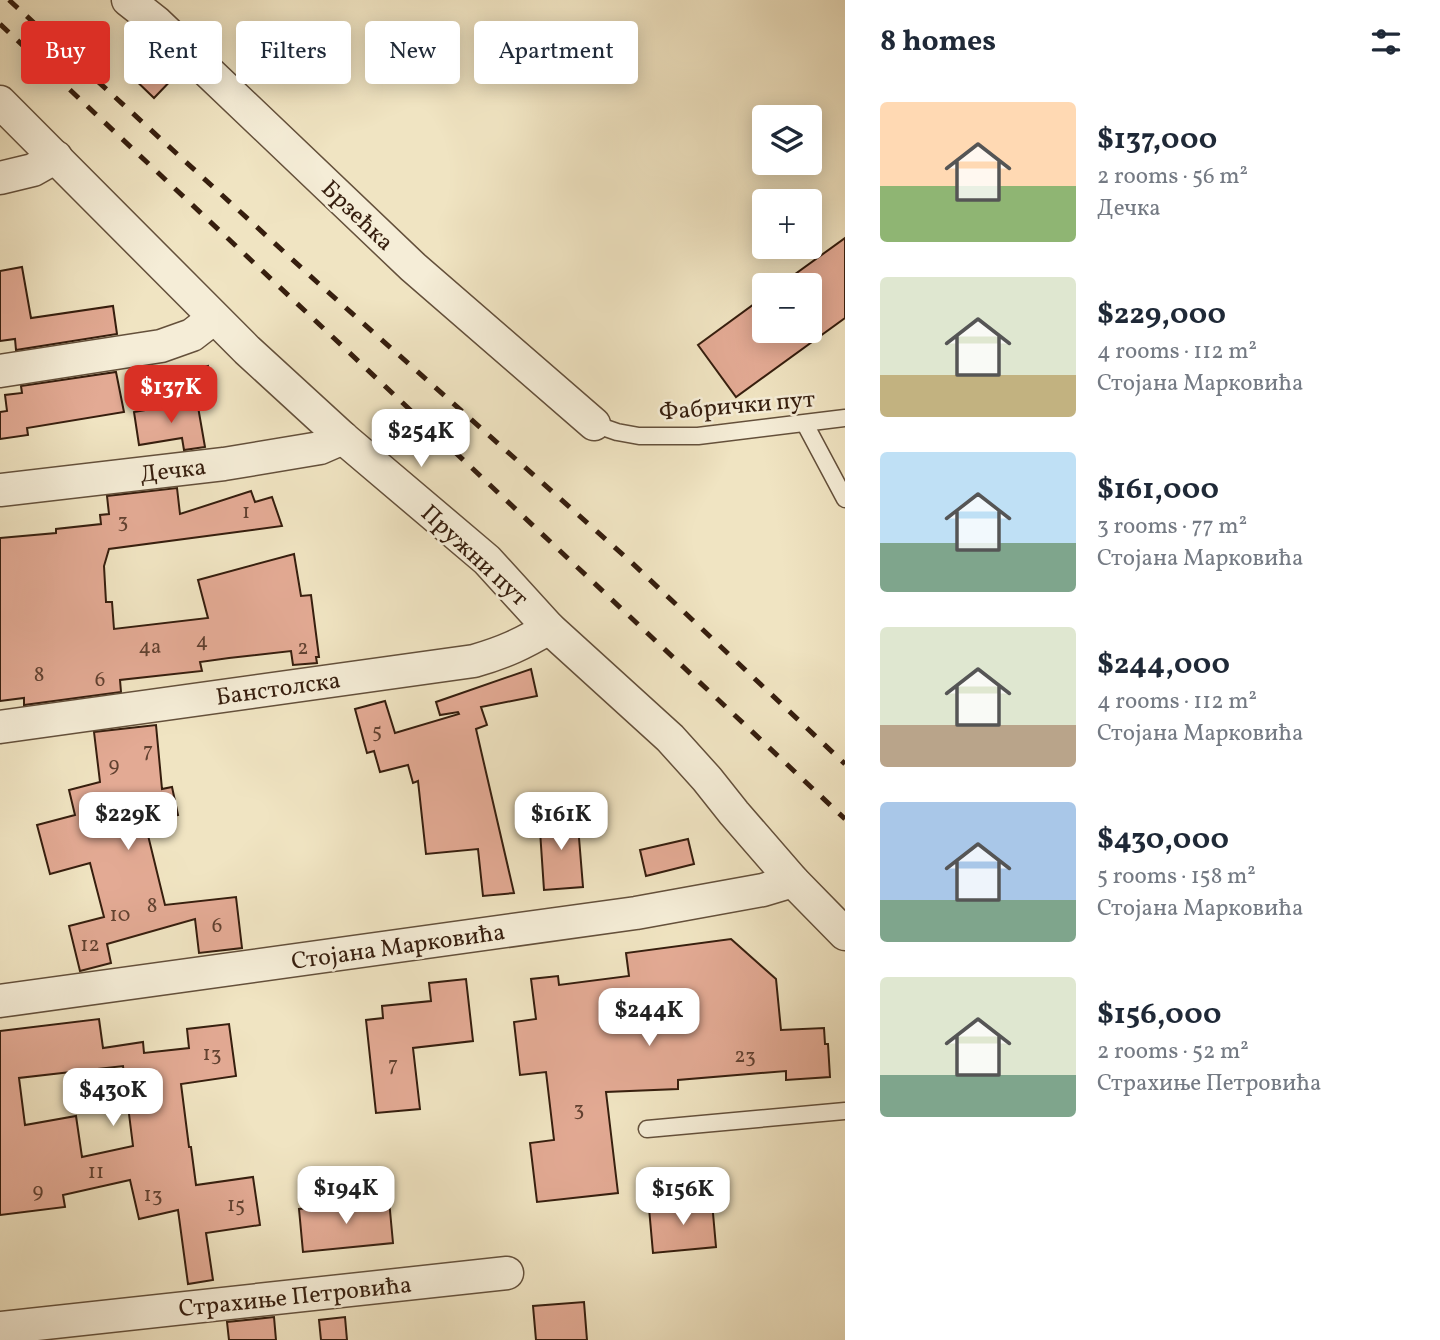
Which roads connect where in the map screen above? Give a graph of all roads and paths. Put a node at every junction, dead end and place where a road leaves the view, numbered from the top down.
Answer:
1 (128, 0) edge
2 (0, 102) edge
3 (55, 157) junction
4 (0, 178) edge
5 (214, 318) junction
6 (0, 370) edge
7 (843, 417) edge
8 (594, 424) joint
9 (804, 424) junction
10 (342, 438) junction
11 (0, 490) edge
12 (845, 499) edge
13 (549, 628) junction
14 (0, 727) edge
15 (793, 881) junction
16 (845, 934) edge
17 (0, 1001) edge
18 (845, 1111) edge
19 (647, 1129) dead end
20 (508, 1273) dead end
21 (0, 1328) edge

1 - 8 street, Брзећка
2 - 3 street, Пружни пут
3 - 4 street
3 - 5 street, Пружни пут
5 - 6 street
5 - 10 street, Пружни пут
7 - 9 lane, Фабрички пут
8 - 9 lane, Фабрички пут
9 - 12 lane
10 - 11 street, Дечка
10 - 13 street, Пружни пут
13 - 14 street, Банстолска
13 - 15 street, Пружни пут
15 - 16 street, Пружни пут
15 - 17 street, Стојана Марковића
18 - 19 lane
20 - 21 street, Страхиње Петровића

